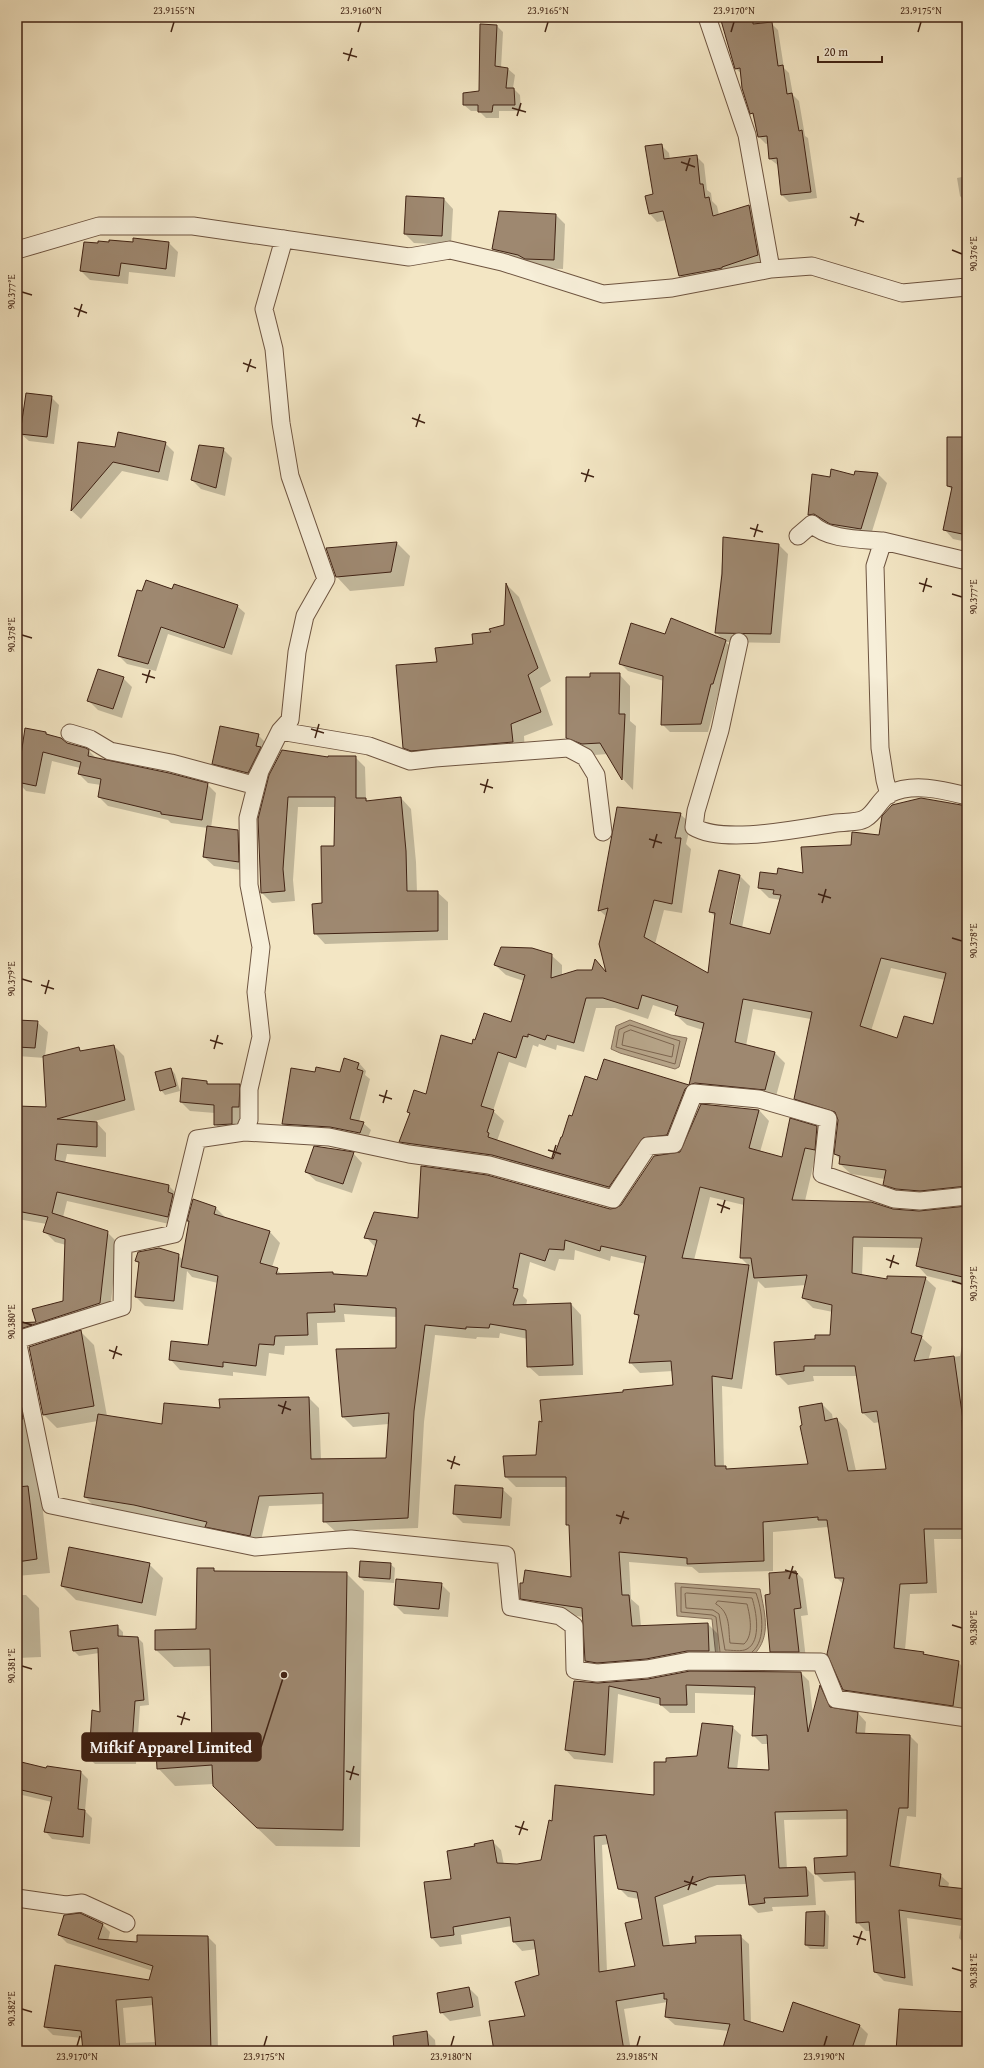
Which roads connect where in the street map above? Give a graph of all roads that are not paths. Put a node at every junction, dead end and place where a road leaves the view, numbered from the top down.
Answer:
1 (707, 17) edge
2 (284, 239) junction
3 (17, 250) edge
4 (772, 269) junction
5 (967, 286) edge
6 (798, 536) dead end
7 (884, 541) junction
8 (967, 561) edge
9 (739, 642) dead end
10 (280, 731) junction
11 (70, 733) dead end
12 (260, 771) junction
13 (889, 795) junction
14 (967, 796) edge
15 (603, 832) dead end
16 (244, 1132) junction
17 (967, 1196) edge
18 (17, 1340) edge
19 (967, 1718) edge
20 (17, 1898) edge
21 (126, 1922) dead end

1 - 4 street
2 - 3 street
2 - 4 street
2 - 10 street
4 - 5 street
6 - 7 street
7 - 8 street
7 - 13 street
9 - 13 street
10 - 12 street
10 - 15 street
11 - 12 street
12 - 16 street
13 - 14 street
16 - 17 street
16 - 18 street
18 - 19 street
20 - 21 street

